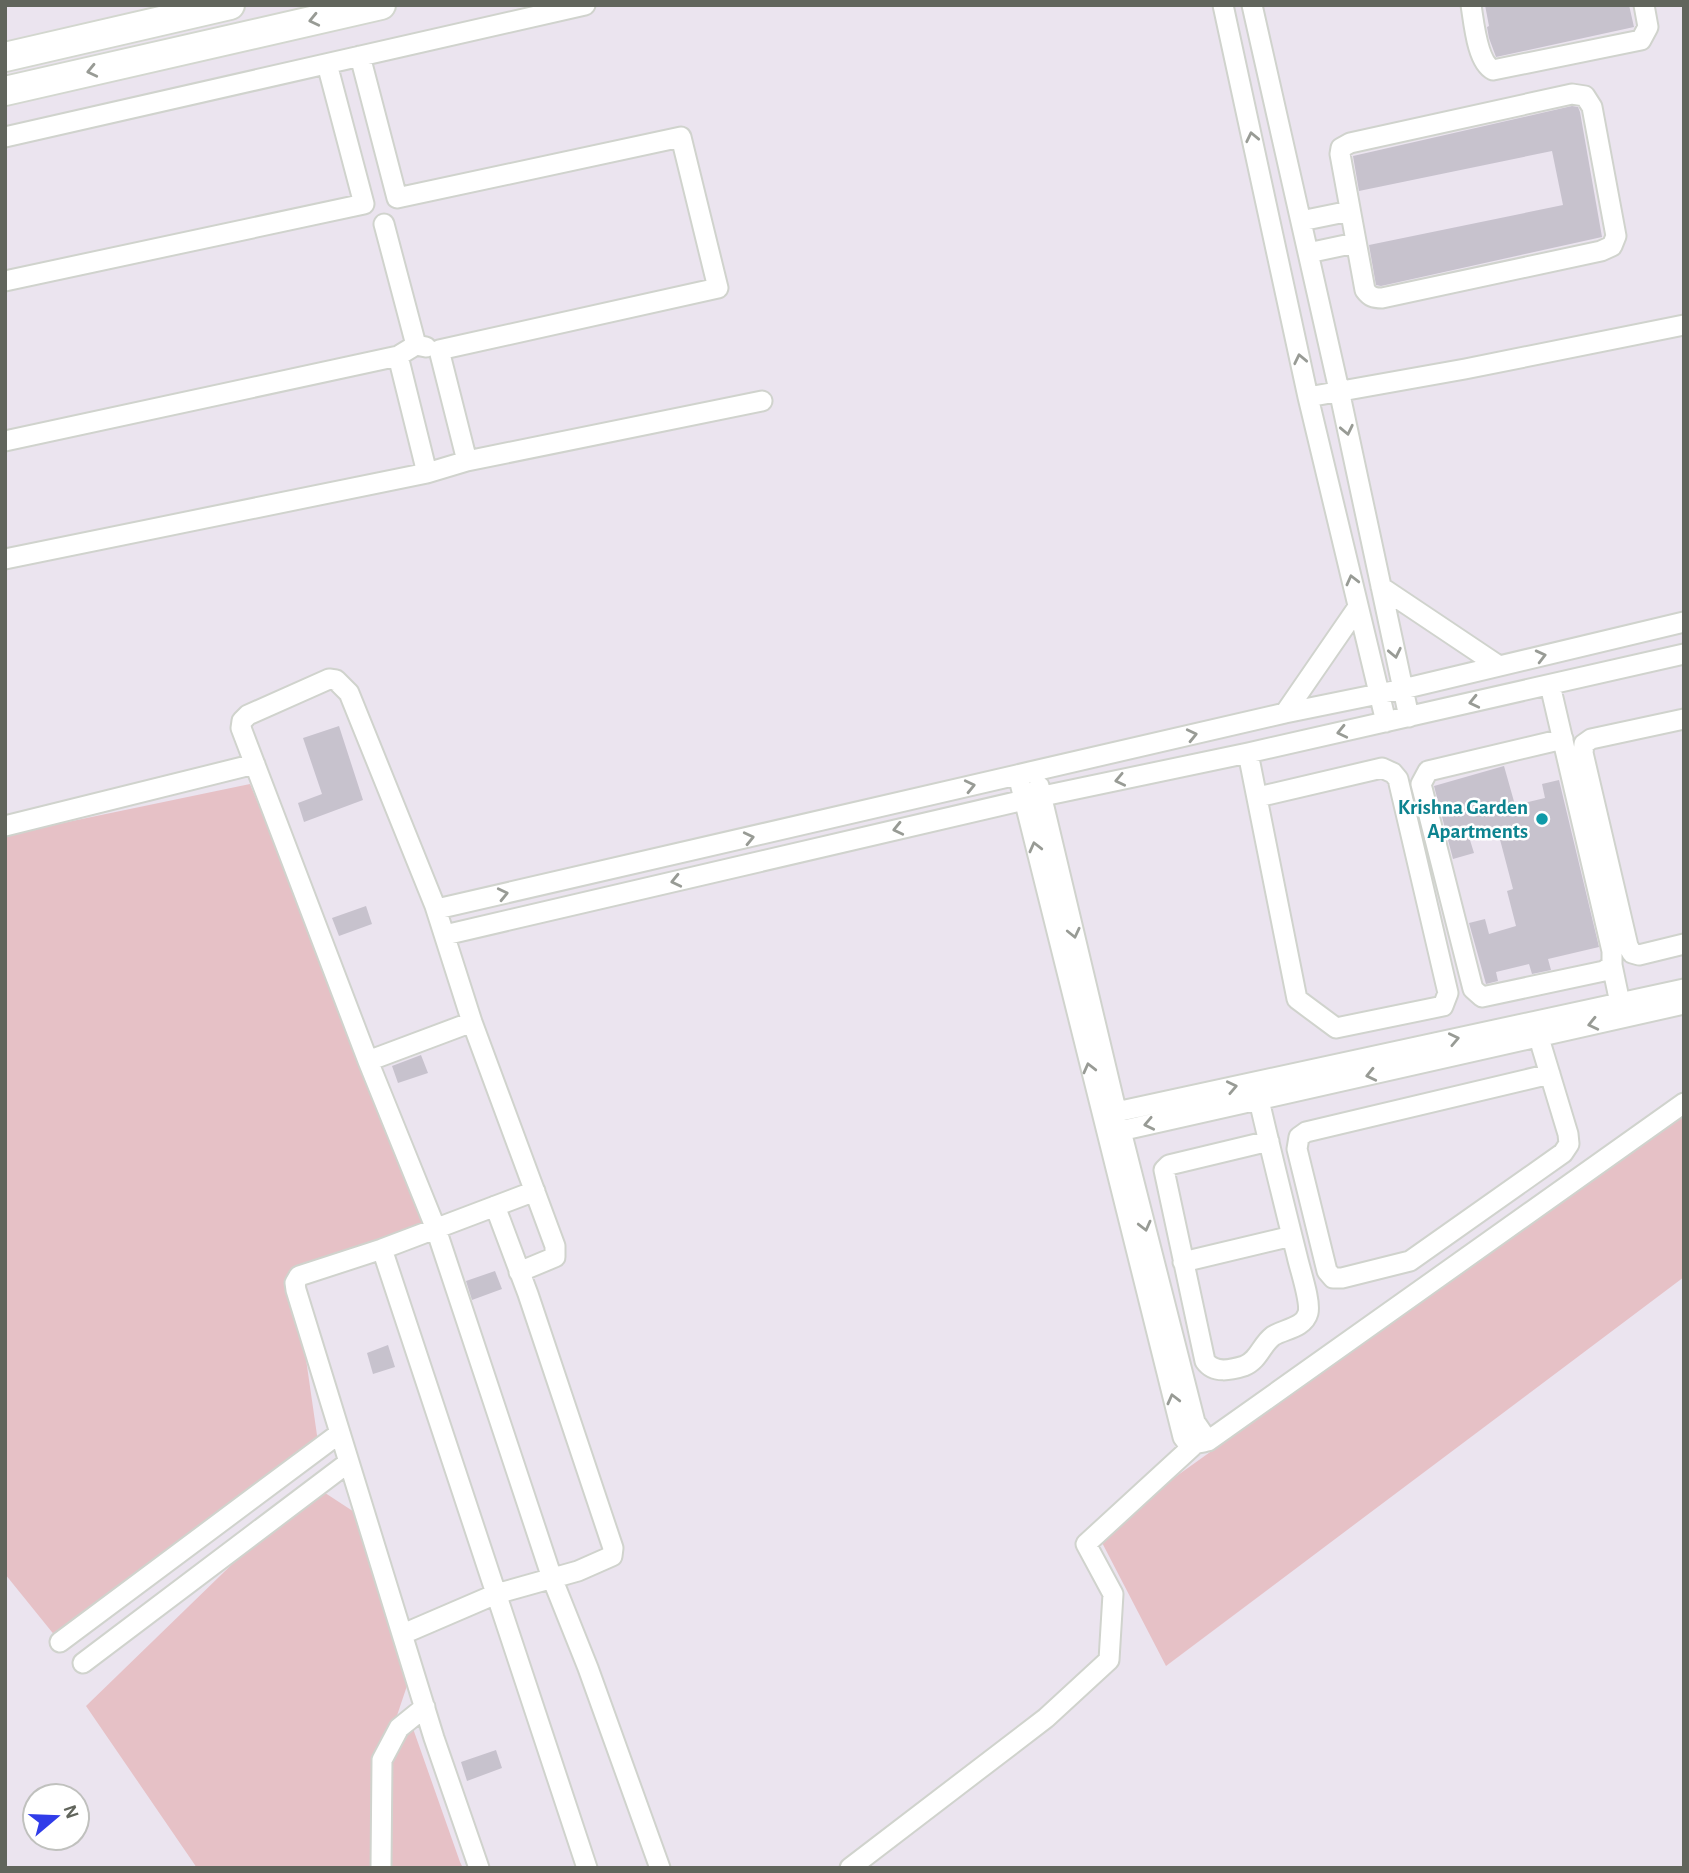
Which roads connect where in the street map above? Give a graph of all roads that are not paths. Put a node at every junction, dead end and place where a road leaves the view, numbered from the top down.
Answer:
1 (230, 5) edge
2 (381, 5) edge
3 (585, 5) edge
4 (1223, 5) edge
5 (1252, 5) edge
6 (1471, 5) edge
7 (1644, 5) edge
8 (360, 56) junction
9 (5, 57) edge
10 (327, 64) junction
11 (5, 91) edge
12 (5, 137) edge
13 (397, 198) junction
14 (363, 204) junction
15 (1350, 211) junction
16 (1301, 221) junction
17 (384, 224) junction
18 (1355, 243) junction
19 (1308, 253) junction
20 (5, 281) edge
21 (1684, 325) edge
22 (416, 345) junction
23 (439, 350) junction
24 (398, 356) junction
25 (1339, 390) junction
26 (1308, 397) junction
27 (762, 401) dead end
28 (5, 441) edge
29 (467, 461) junction
30 (427, 473) junction
31 (5, 559) edge
32 (1381, 587) junction
33 (1359, 607) junction
34 (1684, 622) edge
35 (1684, 654) edge
36 (1499, 666) junction
37 (1550, 685) junction
38 (1403, 689) junction
39 (1380, 694) junction
40 (1285, 713) junction
41 (1409, 717) junction
42 (1684, 719) edge
43 (1386, 722) junction
44 (1563, 739) junction
45 (1248, 753) junction
46 (255, 764) junction
47 (1026, 773) junction
48 (1258, 797) junction
49 (1032, 798) junction
50 (5, 826) edge
51 (437, 909) junction
52 (445, 935) junction
53 (1684, 944) edge
54 (1612, 965) junction
55 (1684, 989) edge
56 (1620, 1003) junction
57 (1684, 1004) edge
58 (472, 1021) junction
59 (1539, 1037) junction
60 (368, 1060) junction
61 (1550, 1074) junction
62 (1259, 1100) junction
63 (1684, 1103) edge
64 (1111, 1123) junction
65 (1269, 1141) junction
66 (534, 1191) junction
67 (495, 1206) junction
68 (436, 1230) junction
69 (1292, 1236) junction
70 (382, 1249) junction
71 (1183, 1262) junction
72 (520, 1272) junction
73 (341, 1433) junction
74 (1201, 1442) junction
75 (349, 1462) junction
76 (552, 1578) junction
77 (496, 1594) junction
78 (403, 1634) junction
79 (60, 1642) dead end
80 (83, 1663) dead end
81 (425, 1707) junction
82 (381, 1868) edge
83 (479, 1868) edge
84 (587, 1868) edge
85 (660, 1868) edge
86 (850, 1868) edge

1 - 9 main road
2 -> 11 main road
3 - 8 street
26 -> 4 street
5 - 16 street
6 - 7 street
8 - 10 street
8 - 13 street
10 - 12 street
10 - 14 street
13 - 17 street
13 - 23 street
14 - 17 street
14 - 20 street
15 - 16 street
15 - 18 street
15 - 18 street
16 - 19 street
17 - 22 street
18 - 19 street
19 - 25 street
21 - 25 street
22 - 23 street
22 - 24 street
23 - 29 street
24 - 28 street
24 - 30 street
25 - 26 street
25 -> 32 street
33 -> 26 street
27 - 29 street
29 - 30 street
30 - 31 street
32 - 36 street
32 -> 38 street
33 - 39 street
33 - 40 street
36 -> 34 street
35 - 37 street
36 - 38 street
37 -> 41 street
37 - 44 street
38 - 39 street
38 - 41 street
39 - 40 street
39 - 43 street
47 -> 40 street
41 - 43 street
42 - 53 street
43 -> 45 street
44 - 54 street
44 - 54 street
45 - 48 street
45 -> 49 street
46 - 50 street
46 - 51 street
46 - 60 street
47 - 49 street
51 -> 47 street
48 - 48 street
49 -> 52 street
49 - 64 street
51 - 52 street
52 - 58 street
54 - 56 street
55 - 56 street
64 -> 56 street
57 -> 59 street
58 - 60 street
58 - 66 street
59 - 61 street
59 -> 62 street
60 - 68 street
61 - 61 street
62 -> 64 street
62 - 65 street
63 - 74 street
64 - 74 street
65 - 69 street
65 - 71 street
66 - 67 street
66 - 72 street
67 - 68 street
67 - 72 street
68 - 70 street
68 - 76 street
69 - 71 street
69 - 71 street
70 - 73 street
70 - 77 street
72 - 76 street
73 - 75 street
73 - 79 street
74 - 86 street
75 - 78 street
75 - 80 street
76 - 77 street
76 - 85 street
77 - 78 street
77 - 84 street
78 - 81 street
81 - 82 street
81 - 83 street

